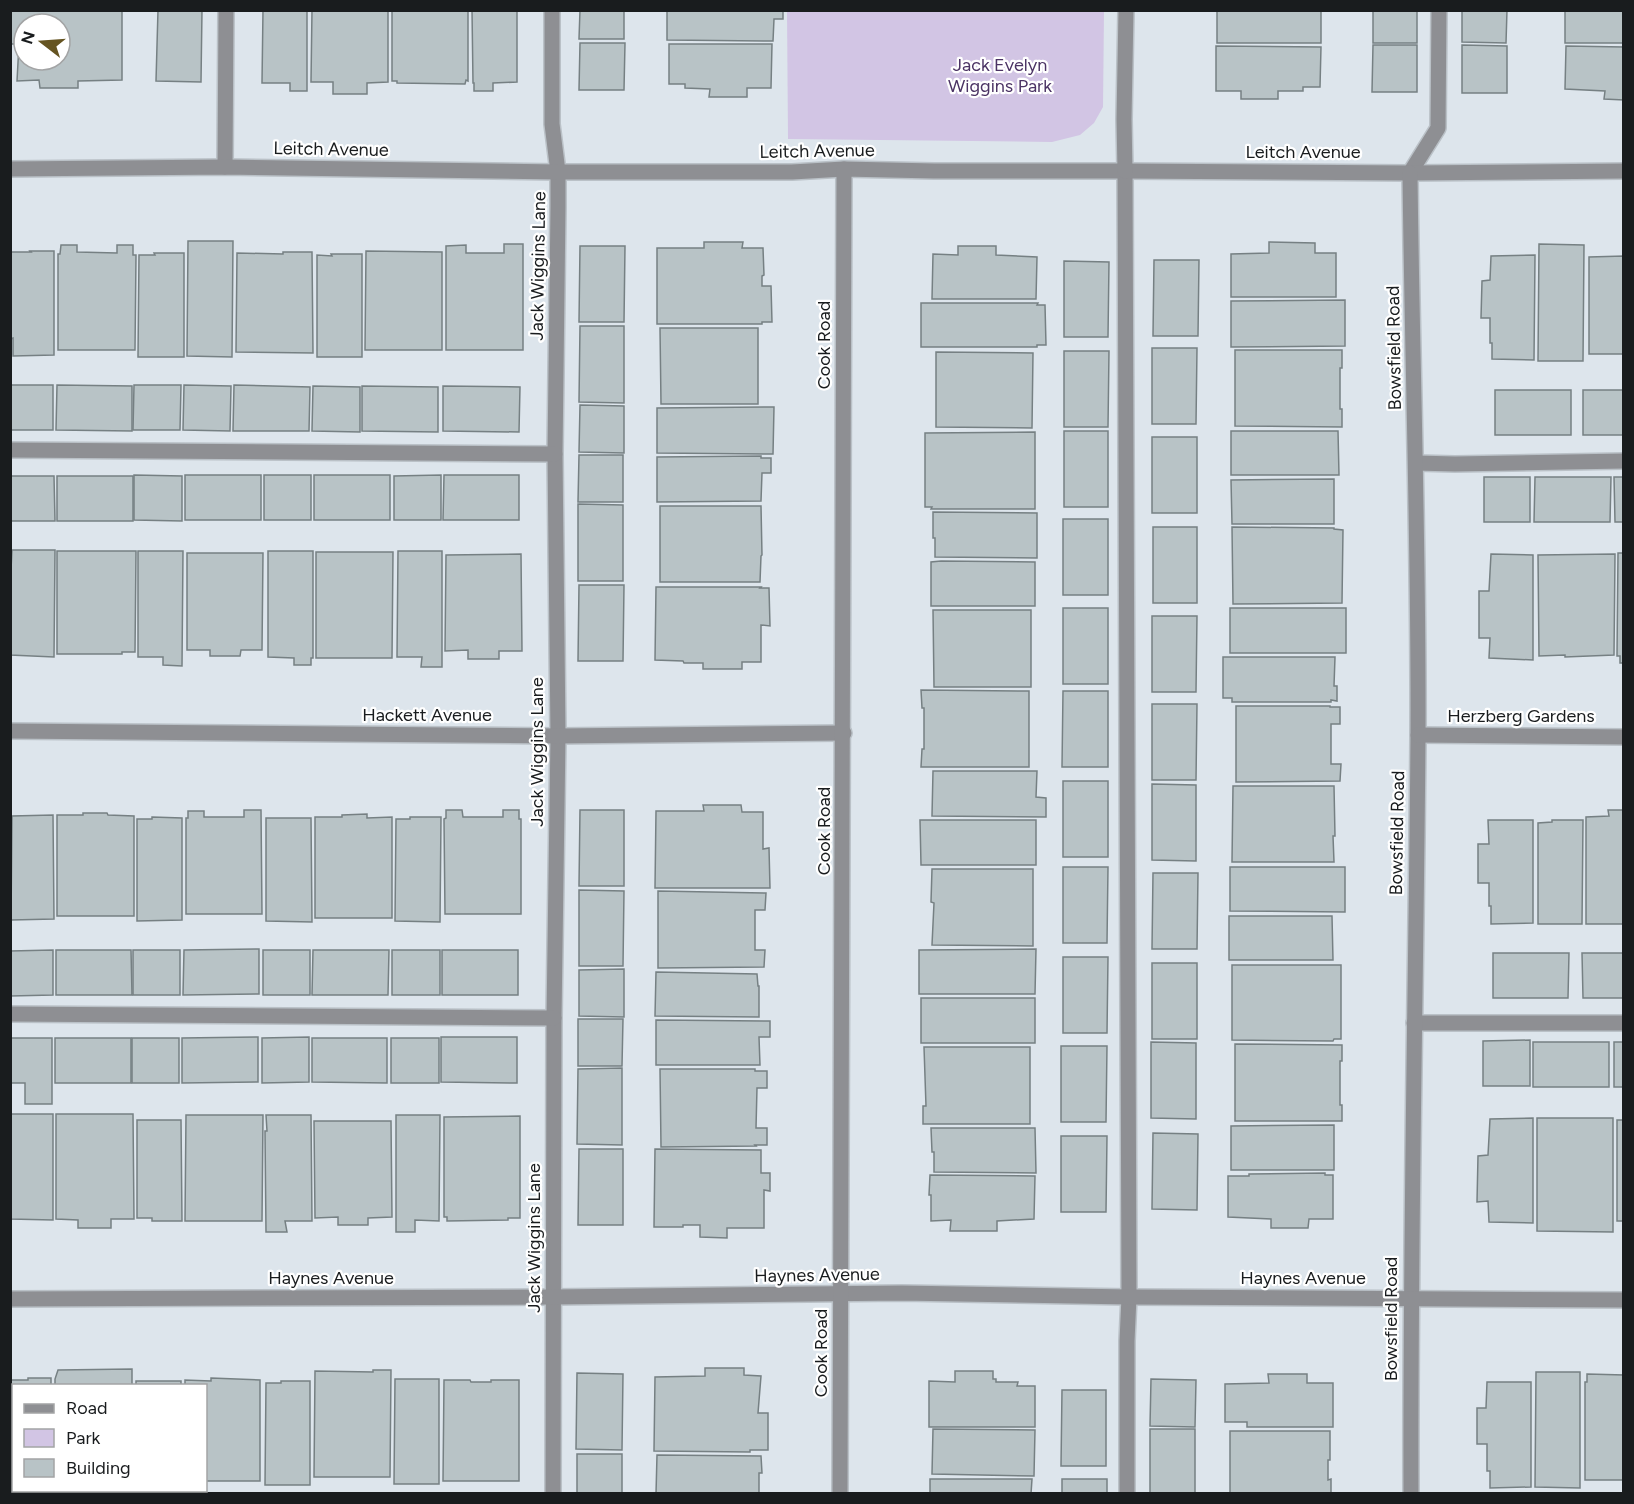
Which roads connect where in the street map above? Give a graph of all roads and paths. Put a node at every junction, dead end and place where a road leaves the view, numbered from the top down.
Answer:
1 (226, 10) edge
2 (552, 10) edge
3 (1126, 10) edge
4 (1439, 10) edge
5 (225, 167) junction
6 (10, 169) edge
7 (844, 169) junction
8 (1125, 171) junction
9 (1623, 171) edge
10 (558, 172) junction
11 (1410, 173) junction
12 (10, 450) edge
13 (555, 454) junction
14 (1623, 461) edge
15 (1416, 463) junction
16 (10, 731) edge
17 (844, 734) junction
18 (1418, 735) junction
19 (558, 736) junction
20 (1623, 736) edge
21 (10, 1014) edge
22 (554, 1018) junction
23 (1414, 1023) junction
24 (1623, 1023) edge
25 (841, 1295) junction
26 (553, 1297) junction
27 (1129, 1297) junction
28 (10, 1299) edge
29 (1410, 1299) junction
30 (1623, 1300) edge
31 (553, 1494) edge
32 (840, 1494) edge
33 (1126, 1494) edge
34 (1410, 1494) edge

1 - 5 street
2 - 10 street, Jack Wiggins Lane
3 - 8 street
4 - 11 street
5 - 6 street, Leitch Avenue
5 - 10 street, Leitch Avenue
7 - 8 street, Leitch Avenue
7 - 10 street, Leitch Avenue
7 - 17 street, Cook Road
8 - 11 street, Leitch Avenue
8 - 27 street
9 - 11 street, Leitch Avenue
10 - 13 street, Jack Wiggins Lane
11 - 15 street, Bowsfield Road
12 - 13 street
13 - 19 street, Jack Wiggins Lane
14 - 15 street
15 - 18 street, Bowsfield Road
16 - 19 street, Hackett Avenue
17 - 19 street, Hackett Avenue
17 - 25 street, Cook Road
18 - 20 street, Herzberg Gardens
18 - 23 street, Bowsfield Road
19 - 22 street, Jack Wiggins Lane
21 - 22 street
22 - 26 street, Jack Wiggins Lane
23 - 24 street
23 - 29 street, Bowsfield Road
25 - 26 street, Haynes Avenue
25 - 27 street, Haynes Avenue
25 - 32 street, Cook Road
26 - 28 street, Haynes Avenue
26 - 31 street, Jack Wiggins Lane
27 - 29 street, Haynes Avenue
27 - 33 street
29 - 30 street, Haynes Avenue
29 - 34 street, Bowsfield Road

